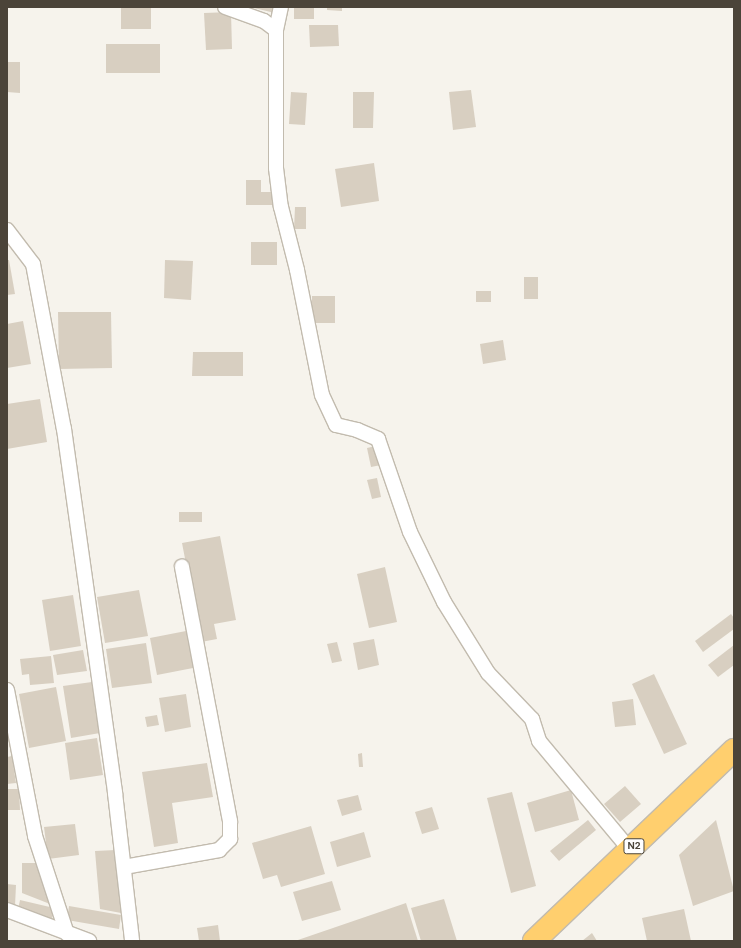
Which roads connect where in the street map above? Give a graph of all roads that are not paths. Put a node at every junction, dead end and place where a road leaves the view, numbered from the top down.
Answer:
1 (225, 7) edge
2 (281, 7) edge
3 (276, 30) junction
4 (7, 230) edge
5 (182, 566) dead end
6 (7, 690) edge
7 (734, 750) edge
8 (630, 850) junction
9 (124, 867) junction
10 (7, 910) edge
11 (67, 934) junction
12 (89, 941) edge
13 (132, 941) edge
14 (534, 941) edge

1 - 3 street
2 - 3 street
3 - 8 street
4 - 9 street
5 - 9 street
6 - 11 street
7 - 8 highway, N2
8 - 14 highway, N2
9 - 13 street
10 - 11 street
11 - 12 street

